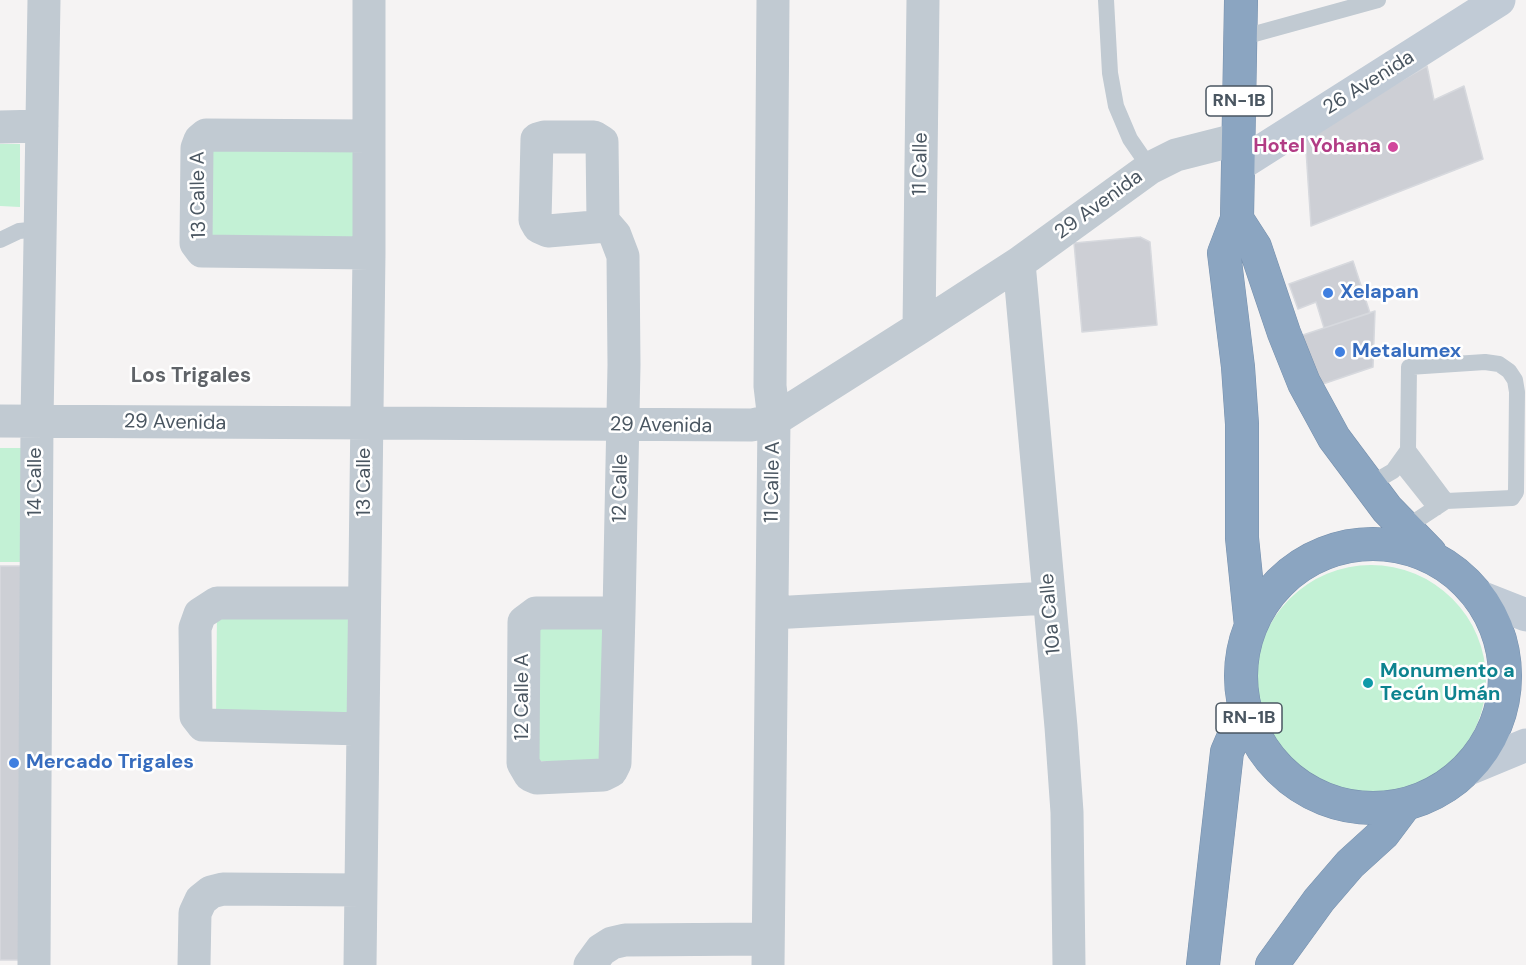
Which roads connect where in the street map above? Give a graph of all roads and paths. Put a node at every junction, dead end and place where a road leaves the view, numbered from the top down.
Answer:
1 (44, 0) edge
2 (369, 0) edge
3 (773, 0) edge
4 (923, 0) edge
5 (1106, 0) edge
6 (1241, 0) edge
7 (1378, 0) edge
8 (1499, 0) edge
9 (1240, 38) junction
10 (42, 126) junction
11 (0, 127) edge
12 (368, 136) junction
13 (1239, 152) junction
14 (1150, 168) junction
15 (1237, 219) junction
16 (606, 226) junction
17 (40, 229) junction
18 (0, 240) edge
19 (369, 253) junction
20 (1019, 263) junction
21 (919, 328) junction
22 (774, 420) junction
23 (0, 421) edge
24 (37, 421) junction
25 (365, 425) junction
26 (622, 425) junction
27 (1404, 457) junction
28 (1369, 485) junction
29 (1442, 505) junction
30 (1405, 528) junction
31 (1437, 560) junction
32 (1478, 596) junction
33 (1049, 598) junction
34 (364, 603) junction
35 (619, 613) junction
36 (772, 613) junction
37 (1526, 615) edge
38 (1251, 626) junction
39 (1245, 710) junction
40 (363, 729) junction
41 (1526, 745) edge
42 (1466, 770) junction
43 (530, 775) joint
44 (1404, 806) junction
45 (361, 890) junction
46 (768, 952) edge
47 (595, 957) edge
48 (34, 965) edge
49 (194, 965) edge
50 (360, 965) edge
51 (1069, 965) edge
52 (1203, 965) edge
53 (1272, 965) edge

1 - 10 street, 14 Calle
2 - 12 street, 13 Calle
3 - 22 street, 11 Calle A
4 - 21 street, 11 Calle
5 - 14 lane
6 - 9 highway, RN-1B
7 - 9 lane
8 - 13 street, 26 Avenida
9 - 13 highway, RN-1B
10 - 11 street
10 - 17 street, 14 Calle
12 - 19 street, 13 Calle
12 - 19 street, 13 Calle A
13 - 14 street, 29 Avenida
13 - 15 highway, RN-1B
14 - 20 street, 29 Avenida
15 - 28 highway, RN-1B
15 - 38 highway, RN-1B
16 - 16 street, 12 Calle
16 - 26 street, 12 Calle
17 - 18 lane
17 - 24 street, 14 Calle
19 - 25 street, 13 Calle
20 - 21 street, 29 Avenida
20 - 33 street, 10a Calle
21 - 22 street, 29 Avenida
22 - 26 street, 29 Avenida
22 - 36 street, 11 Calle A
23 - 24 street, 29 Avenida
24 - 25 street, 29 Avenida
24 - 48 street, 14 Calle
25 - 26 street, 29 Avenida
25 - 34 street, 13 Calle
26 - 35 street, 12 Calle
27 - 28 lane
27 - 29 lane
27 - 29 lane
28 - 30 highway, RN-1B
29 - 30 lane
30 - 31 highway, RN-1B
31 - 32 highway, RN-1B
31 - 38 highway, RN-1B
32 - 37 street
32 - 42 highway, RN-1B
33 - 36 street
33 - 51 street, 10a Calle
34 - 40 street, 13 Calle
34 - 40 street
35 - 43 street, 12 Calle
35 - 43 street, 12 Calle A
36 - 46 street, 11 Calle A
38 - 39 highway, RN-1B
39 - 44 highway, RN-1B
39 - 52 highway, RN-1B
40 - 45 street, 13 Calle
41 - 42 street
42 - 44 highway, RN-1B
44 - 53 highway, RN-1B
45 - 49 street
45 - 50 street, 13 Calle
46 - 47 street

